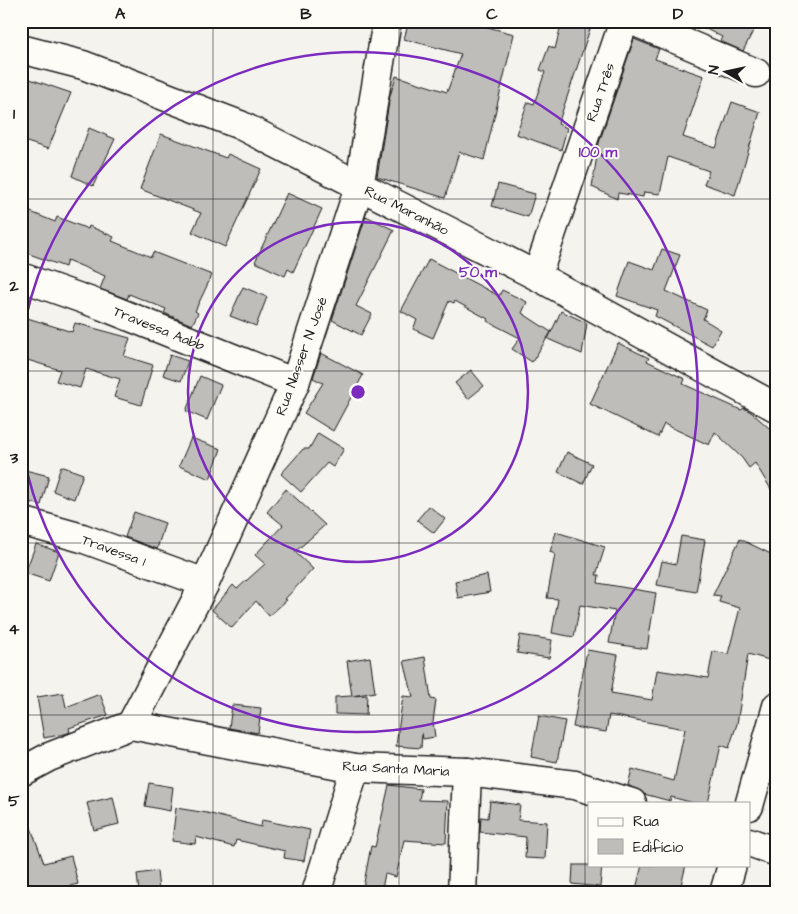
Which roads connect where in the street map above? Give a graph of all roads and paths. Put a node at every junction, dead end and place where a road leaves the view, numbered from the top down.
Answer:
1 (387, 21) edge
2 (624, 21) edge
3 (633, 21) edge
4 (21, 50) edge
5 (756, 73) dead end
6 (359, 186) junction
7 (537, 276) junction
8 (21, 277) edge
9 (295, 383) junction
10 (777, 408) edge
11 (21, 521) edge
12 (205, 583) junction
13 (777, 706) edge
14 (131, 725) junction
15 (354, 768) junction
16 (21, 772) edge
17 (467, 772) junction
18 (629, 802) edge
19 (750, 802) edge
20 (750, 842) edge
21 (777, 852) edge
22 (732, 866) edge
23 (316, 893) edge
24 (462, 893) edge
25 (724, 893) edge

1 - 6 street, Rua Nasser N José
2 - 7 street, Rua Três
3 - 5 street
4 - 6 street, Rua Maranhão
6 - 7 street, Rua Maranhão
6 - 9 street, Rua Nasser N José
7 - 10 street, Rua Maranhão
8 - 9 street, Travessa Aabb
9 - 12 street, Rua Nasser N José
11 - 12 street, Travessa 1
12 - 14 street, Rua Nasser N José
13 - 19 street
14 - 15 street, Rua Santa Maria
14 - 16 street
15 - 17 street, Rua Santa Maria
15 - 23 street
17 - 18 street, Rua Santa Maria
17 - 24 street
20 - 21 street
22 - 25 street

